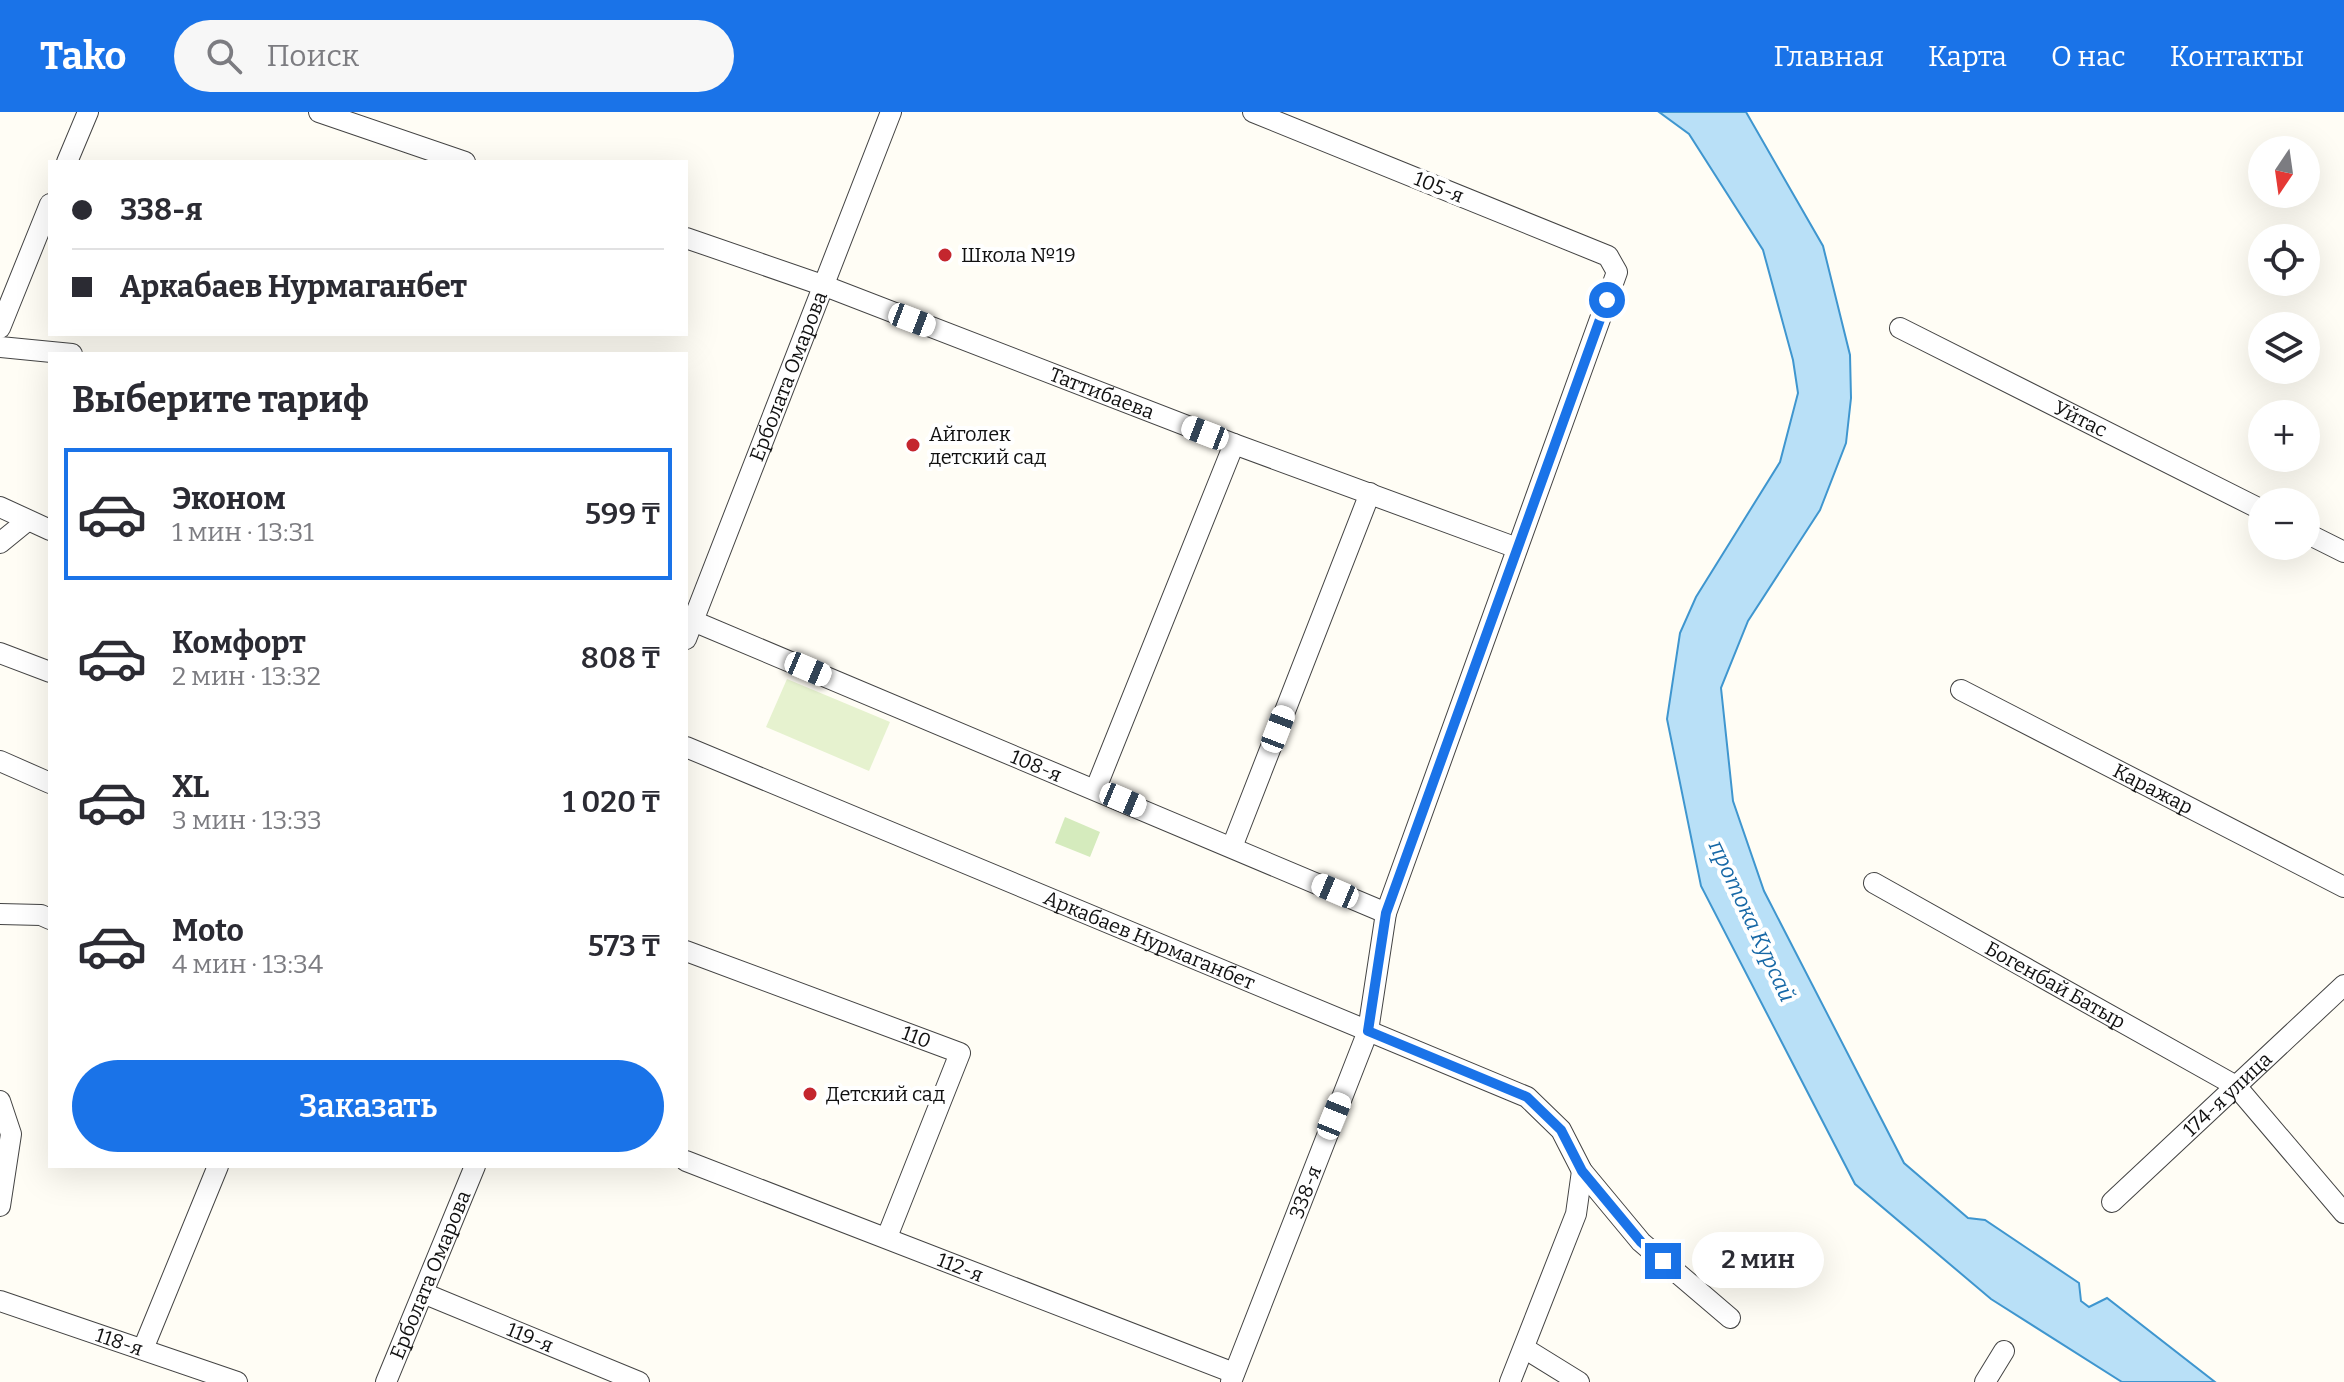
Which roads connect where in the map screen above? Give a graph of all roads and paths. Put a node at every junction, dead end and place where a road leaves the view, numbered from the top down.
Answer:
1 (88, 112) edge
2 (319, 112) edge
3 (891, 112) edge
4 (1253, 112) edge
5 (68, 160) edge
6 (459, 160) edge
7 (48, 209) edge
8 (688, 239) edge
9 (1617, 272) joint
10 (825, 286) junction
11 (0, 328) edge
12 (1900, 328) dead end
13 (0, 347) edge
14 (51, 352) edge
15 (1234, 444) junction
16 (1370, 493) junction
17 (2248, 503) edge
18 (0, 507) edge
19 (27, 521) junction
20 (48, 529) edge
21 (2320, 540) edge
22 (0, 543) edge
23 (1517, 548) junction
24 (2344, 552) edge
25 (688, 626) edge
26 (0, 653) edge
27 (48, 671) edge
28 (1961, 690) dead end
29 (688, 748) edge
30 (0, 761) edge
31 (48, 782) edge
32 (1096, 788) junction
33 (1232, 847) junction
34 (1874, 883) dead end
35 (2344, 887) edge
36 (0, 907) edge
37 (1386, 913) junction
38 (0, 915) edge
39 (48, 918) edge
40 (688, 952) edge
41 (2344, 985) edge
42 (1368, 1031) junction
43 (2236, 1086) junction
44 (0, 1101) edge
45 (688, 1162) edge
46 (217, 1168) edge
47 (474, 1168) edge
48 (1582, 1171) junction
49 (2112, 1202) dead end
50 (0, 1206) edge
51 (2344, 1213) edge
52 (887, 1237) junction
53 (423, 1293) junction
54 (0, 1301) edge
55 (1730, 1318) dead end
56 (1524, 1348) junction
57 (143, 1349) junction
58 (2004, 1351) dead end
59 (1232, 1378) edge
60 (237, 1382) edge
61 (386, 1382) edge
62 (639, 1382) edge
63 (1510, 1382) edge
64 (1579, 1382) edge
65 (1985, 1382) edge

1 - 5 street
2 - 6 street
3 - 10 street, Ерболата Омарова
4 - 9 street, 105-я
7 - 11 street
8 - 10 street, Таттибаева
9 - 23 street, 338-я
10 - 15 street, Таттибаева
10 - 25 street, Ерболата Омарова
12 - 17 street, Уйтас
13 - 14 street
15 - 16 street, Таттибаева
15 - 32 street
16 - 23 street, Таттибаева
16 - 33 street
18 - 19 street
19 - 20 street
19 - 22 street
21 - 24 street
23 - 37 street, 338-я
25 - 32 street, 108-я
26 - 27 street
28 - 35 street, Каражар
29 - 42 street, Аркабаев Нурмаганбет
30 - 31 street
32 - 33 street, 108-я
33 - 37 street, 108-я
34 - 43 street, Богенбай Батыр
36 - 38 street
37 - 42 street, 338-я
38 - 39 street
40 - 52 street, 110
41 - 43 street, 174-я улица
42 - 48 street, Аркабаев Нурмаганбет
42 - 59 street, 338-я
43 - 49 street, 174-я улица
43 - 51 street
44 - 50 street
45 - 52 street, 112-я
46 - 57 street
47 - 53 street, Ерболата Омарова
48 - 55 street, Аркабаев Нурмаганбет
48 - 56 street
52 - 59 street, 112-я
53 - 61 street, Ерболата Омарова
53 - 62 street, 119-я
54 - 57 street, 118-я
56 - 63 street
56 - 64 street
57 - 60 street, 118-я
58 - 65 street

